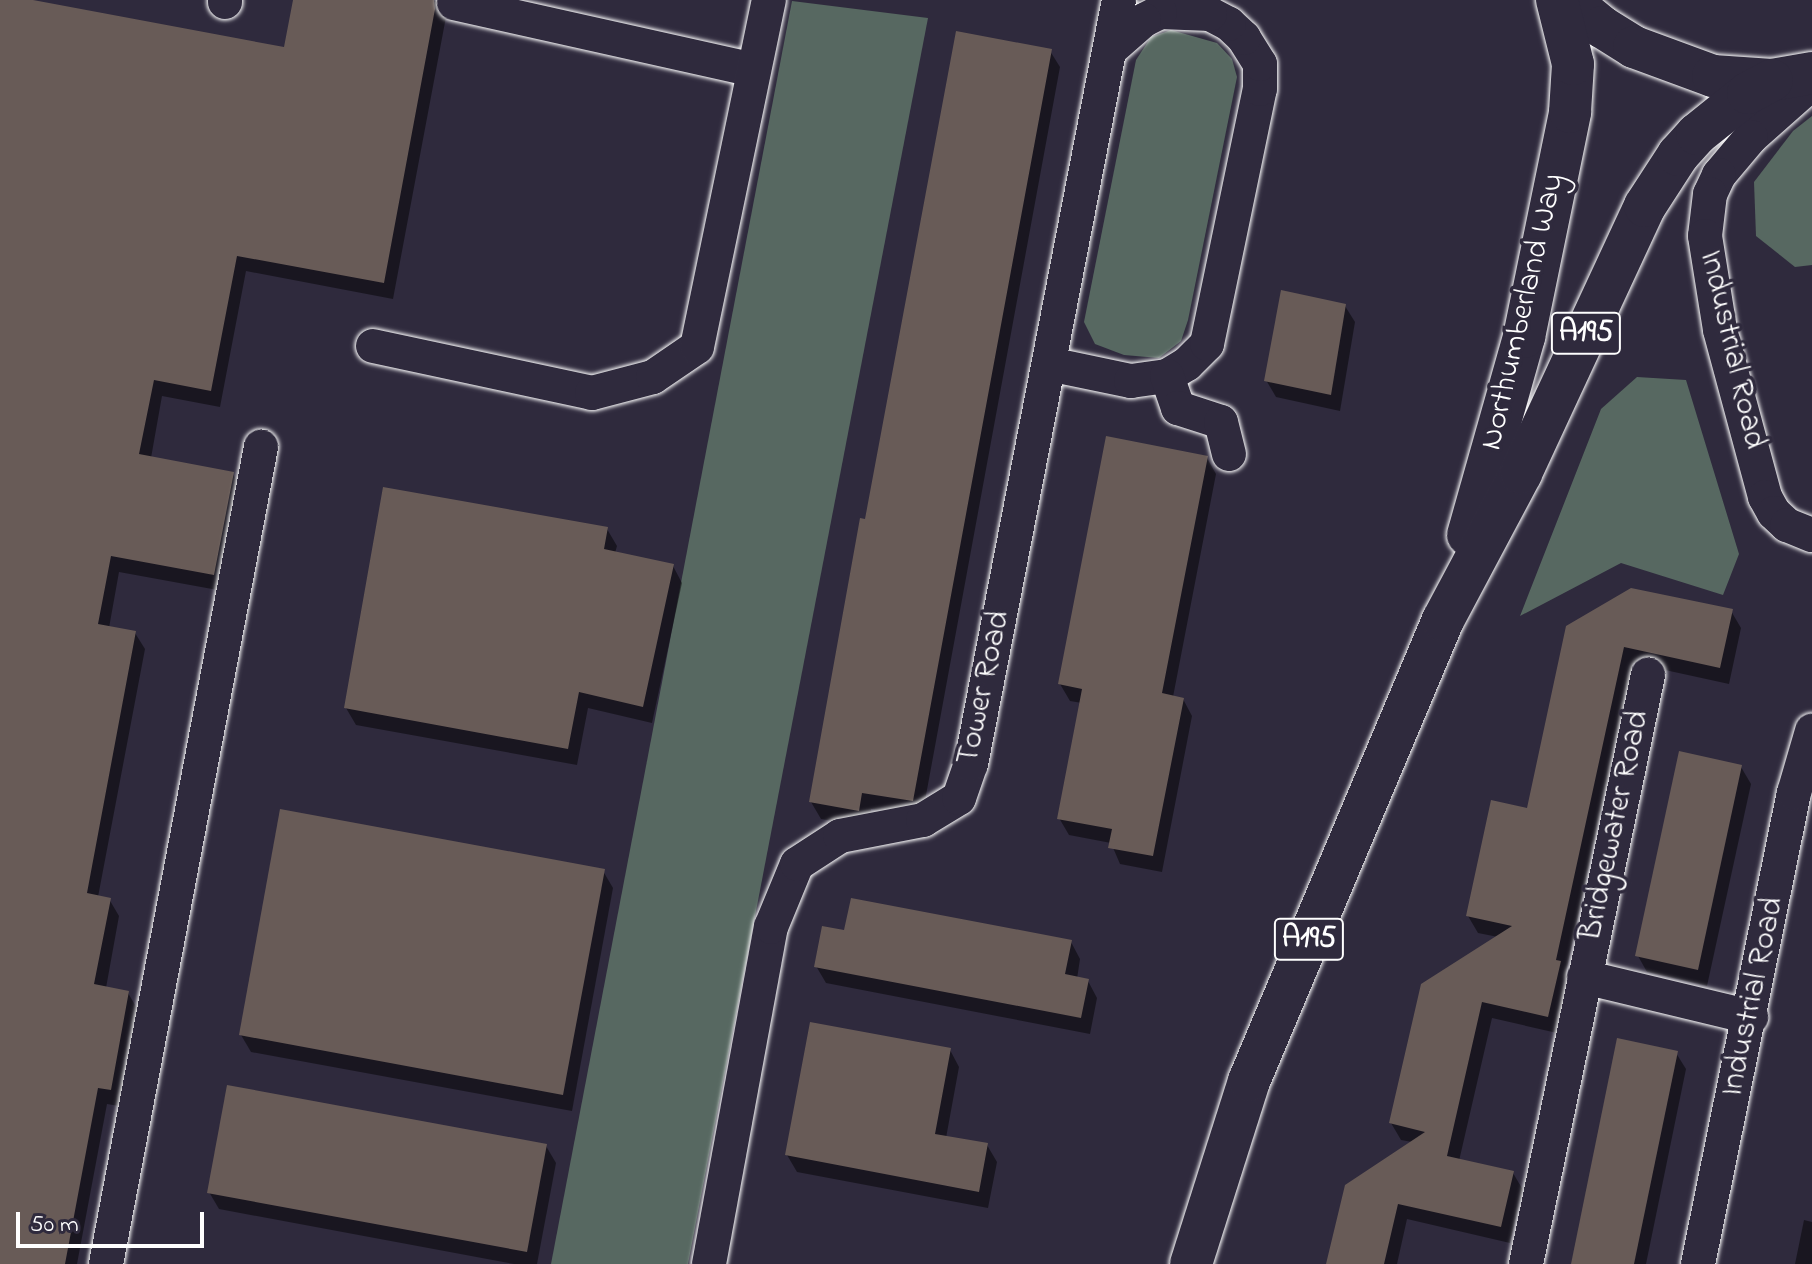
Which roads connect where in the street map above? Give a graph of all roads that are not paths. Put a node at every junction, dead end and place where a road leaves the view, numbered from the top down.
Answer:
1 (769, 0) edge
2 (1119, 0) edge
3 (1557, 0) edge
4 (1569, 0) edge
5 (454, 3) dead end
6 (1111, 49) junction
7 (753, 70) junction
8 (1812, 73) edge
9 (1792, 82) edge
10 (373, 346) dead end
11 (1049, 364) junction
12 (1167, 376) junction
13 (261, 447) dead end
14 (1229, 454) dead end
15 (1812, 535) edge
16 (1443, 620) junction
17 (1648, 675) dead end
18 (1812, 731) edge
19 (1584, 977) junction
20 (1751, 1017) junction
21 (106, 1264) edge
22 (709, 1264) edge
23 (1191, 1264) edge
24 (1526, 1264) edge
25 (1698, 1264) edge

1 - 7 street
2 - 6 street, Tower Road
3 - 16 main road, Northumberland Way / A195
4 - 9 main road, A195
5 - 7 street
6 - 11 street, Tower Road
6 - 12 street
7 - 10 street
8 - 9 main road, A195
9 - 15 street, Industrial Road
9 - 16 main road, Northumberland Way / A195
11 - 12 street
11 - 22 street, Tower Road
12 - 14 street
13 - 21 street
16 - 23 main road, Northumberland Way / A195
17 - 19 street, Bridgewater Road
18 - 20 street, Industrial Road
19 - 20 street, Bridgewater Road
19 - 24 street, Bridgewater Road
20 - 25 street, Industrial Road

